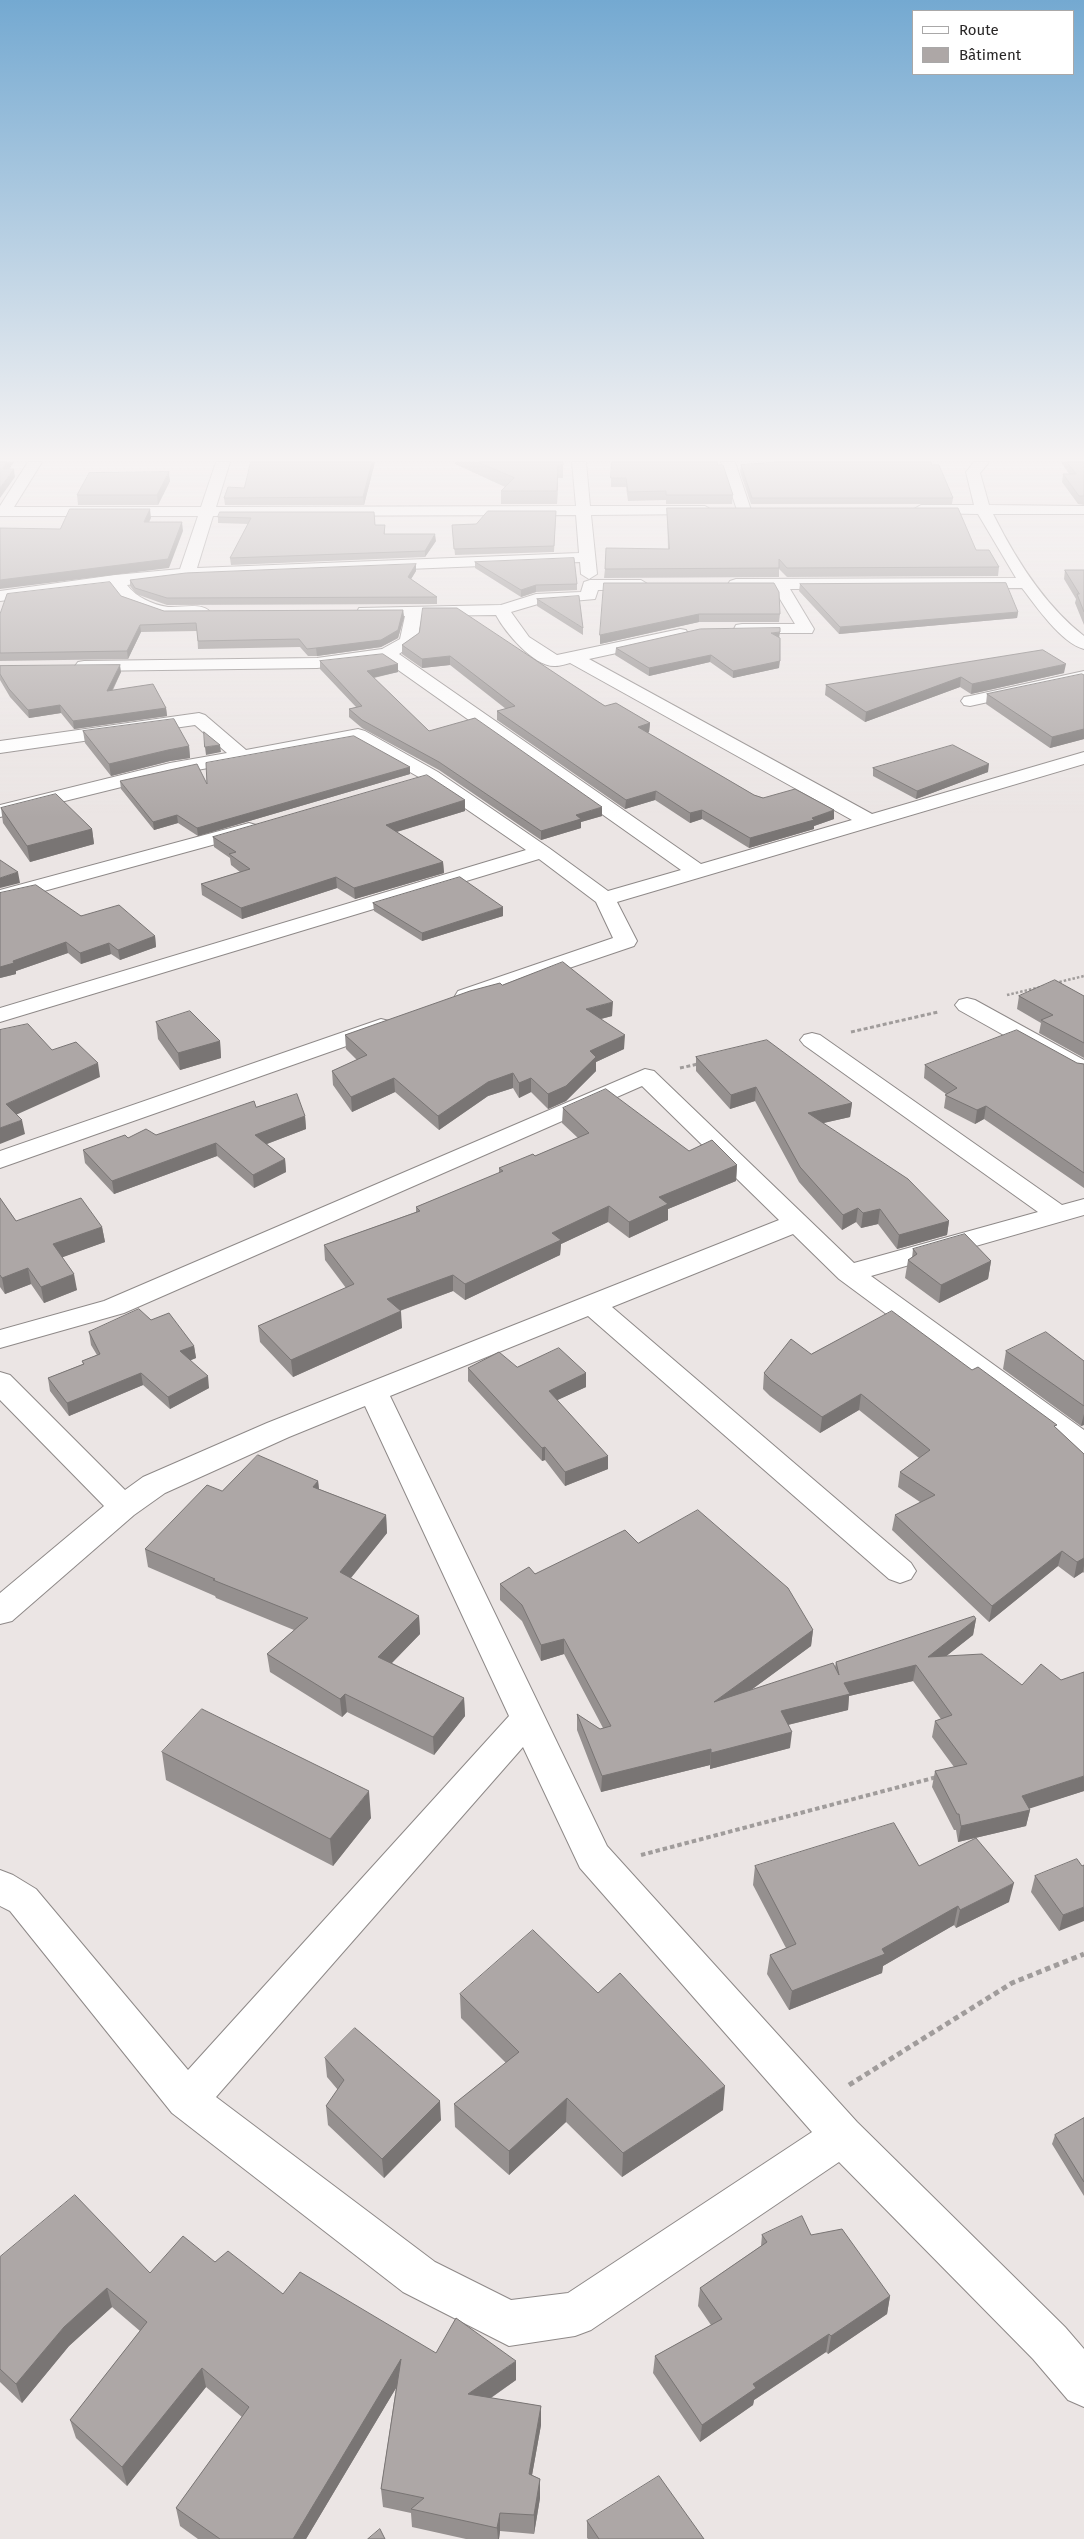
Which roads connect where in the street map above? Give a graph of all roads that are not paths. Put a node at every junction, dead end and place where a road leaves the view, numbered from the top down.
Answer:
1 (112, 580) edge
2 (115, 580) edge
3 (589, 580) edge
4 (1027, 583) joint
5 (719, 584) edge
6 (779, 584) junction
7 (590, 585) junction
8 (660, 585) edge
9 (0, 596) edge
10 (502, 610) junction
11 (215, 612) edge
12 (345, 612) edge
13 (415, 612) junction
14 (699, 630) edge
15 (728, 630) edge
16 (1084, 644) edge
17 (387, 654) junction
18 (573, 657) junction
19 (67, 666) edge
20 (1084, 676) edge
21 (970, 701) dead end
22 (0, 747) edge
23 (241, 755) junction
24 (1084, 758) edge
25 (431, 776) junction
26 (403, 785) edge
27 (0, 811) edge
28 (871, 822) junction
29 (270, 823) edge
30 (542, 852) junction
31 (698, 872) junction
32 (0, 897) edge
33 (605, 899) junction
34 (441, 1005) edge
35 (967, 1005) road end
36 (0, 1015) edge
37 (403, 1018) edge
38 (812, 1040) road end
39 (1084, 1070) edge
40 (0, 1160) edge
41 (1084, 1207) edge
42 (1058, 1214) junction
43 (796, 1223) junction
44 (849, 1272) junction
45 (592, 1305) junction
46 (0, 1339) edge
47 (0, 1382) edge
48 (372, 1392) junction
49 (1084, 1446) edge
50 (123, 1507) junction
51 (900, 1571) dead end
52 (0, 1612) edge
53 (527, 1719) junction
54 (0, 1886) edge
55 (187, 2100) junction
56 (842, 2136) junction
57 (1084, 2384) edge

1 - 9 street
2 - 11 street
3 - 7 street
4 - 6 street
4 - 16 street
5 - 6 street
6 - 15 street
7 - 8 street
7 - 10 street
10 - 13 street
10 - 18 street
12 - 13 street
13 - 17 street
14 - 18 street
17 - 19 street
17 - 31 street
18 - 28 street
20 - 21 street
22 - 23 street
23 - 25 street
23 - 27 street
24 - 28 street
25 - 26 street
25 - 30 street
28 - 31 street
29 - 32 street
30 - 33 street
30 - 36 street
31 - 33 street
33 - 34 street
35 - 39 street
37 - 40 street
38 - 42 street
41 - 42 street
42 - 44 street
43 - 44 street
43 - 45 street
43 - 46 street
44 - 49 street
45 - 48 street
45 - 51 street
47 - 50 street
48 - 50 street
48 - 53 street
50 - 52 street
53 - 55 street
53 - 56 street
54 - 55 street
55 - 56 street
56 - 57 street

